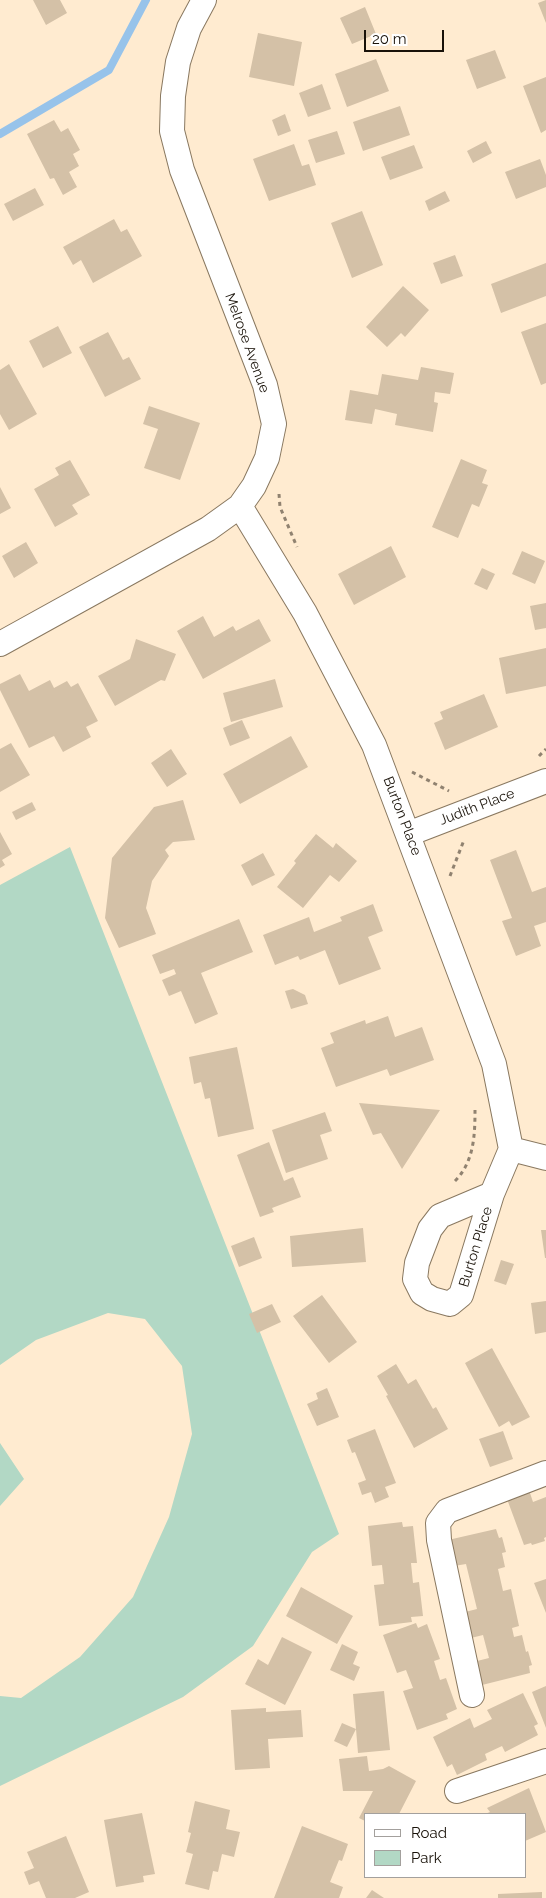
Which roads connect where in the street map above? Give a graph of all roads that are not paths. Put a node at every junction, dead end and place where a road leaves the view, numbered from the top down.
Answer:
1 (204, 0) edge
2 (240, 506) junction
3 (0, 644) edge
4 (546, 781) edge
5 (408, 834) junction
6 (511, 1149) junction
7 (546, 1158) edge
8 (492, 1194) dead end
9 (546, 1473) edge
10 (472, 1695) dead end
11 (546, 1761) edge
12 (457, 1791) dead end

1 - 2 street, Melrose Avenue
2 - 3 street, Melrose Avenue
2 - 5 street, Burton Place
4 - 5 street, Judith Place
5 - 6 street, Burton Place
6 - 7 street
6 - 8 street, Burton Place
9 - 10 street
11 - 12 street

